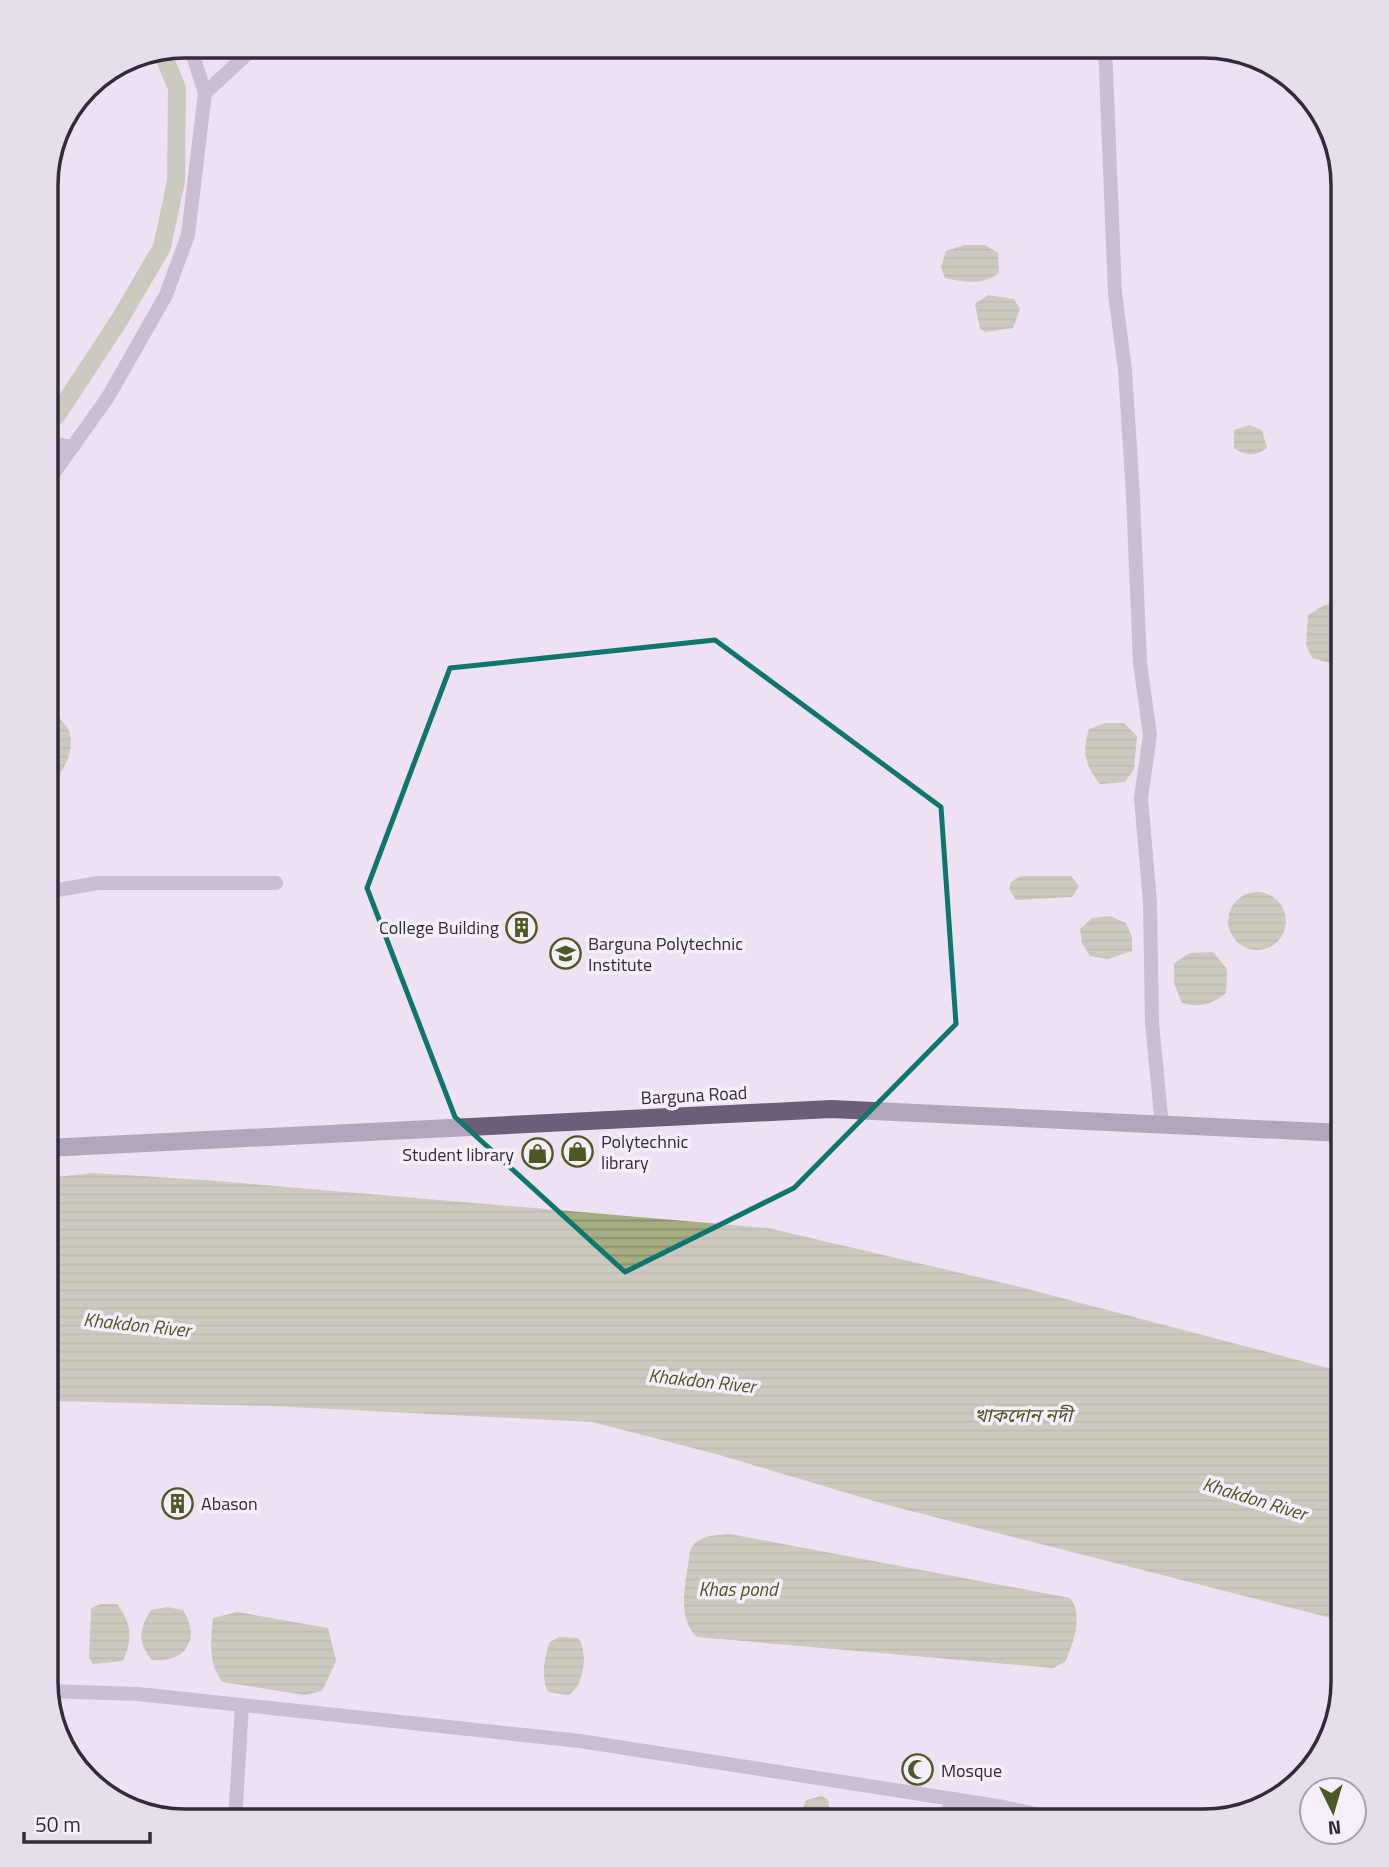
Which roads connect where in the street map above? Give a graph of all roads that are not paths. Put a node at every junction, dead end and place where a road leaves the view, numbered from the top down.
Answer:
1 (194, 58) edge
2 (243, 58) edge
3 (1105, 58) edge
4 (205, 93) junction
5 (58, 445) edge
6 (73, 447) junction
7 (58, 468) edge
8 (276, 883) dead end
9 (58, 890) edge
10 (1162, 1125) junction
11 (1331, 1132) edge
12 (58, 1147) edge
13 (59, 1691) edge
14 (242, 1705) junction
15 (956, 1799) junction
16 (236, 1809) edge
17 (949, 1809) edge
18 (1005, 1809) edge

1 - 4 street
2 - 4 street
3 - 10 street
4 - 6 street
5 - 6 street
6 - 7 street
8 - 9 street
10 - 11 main road, Barguna Road
10 - 12 main road, Barguna Road
13 - 14 street
14 - 15 street
14 - 16 street
15 - 17 street
15 - 18 street

